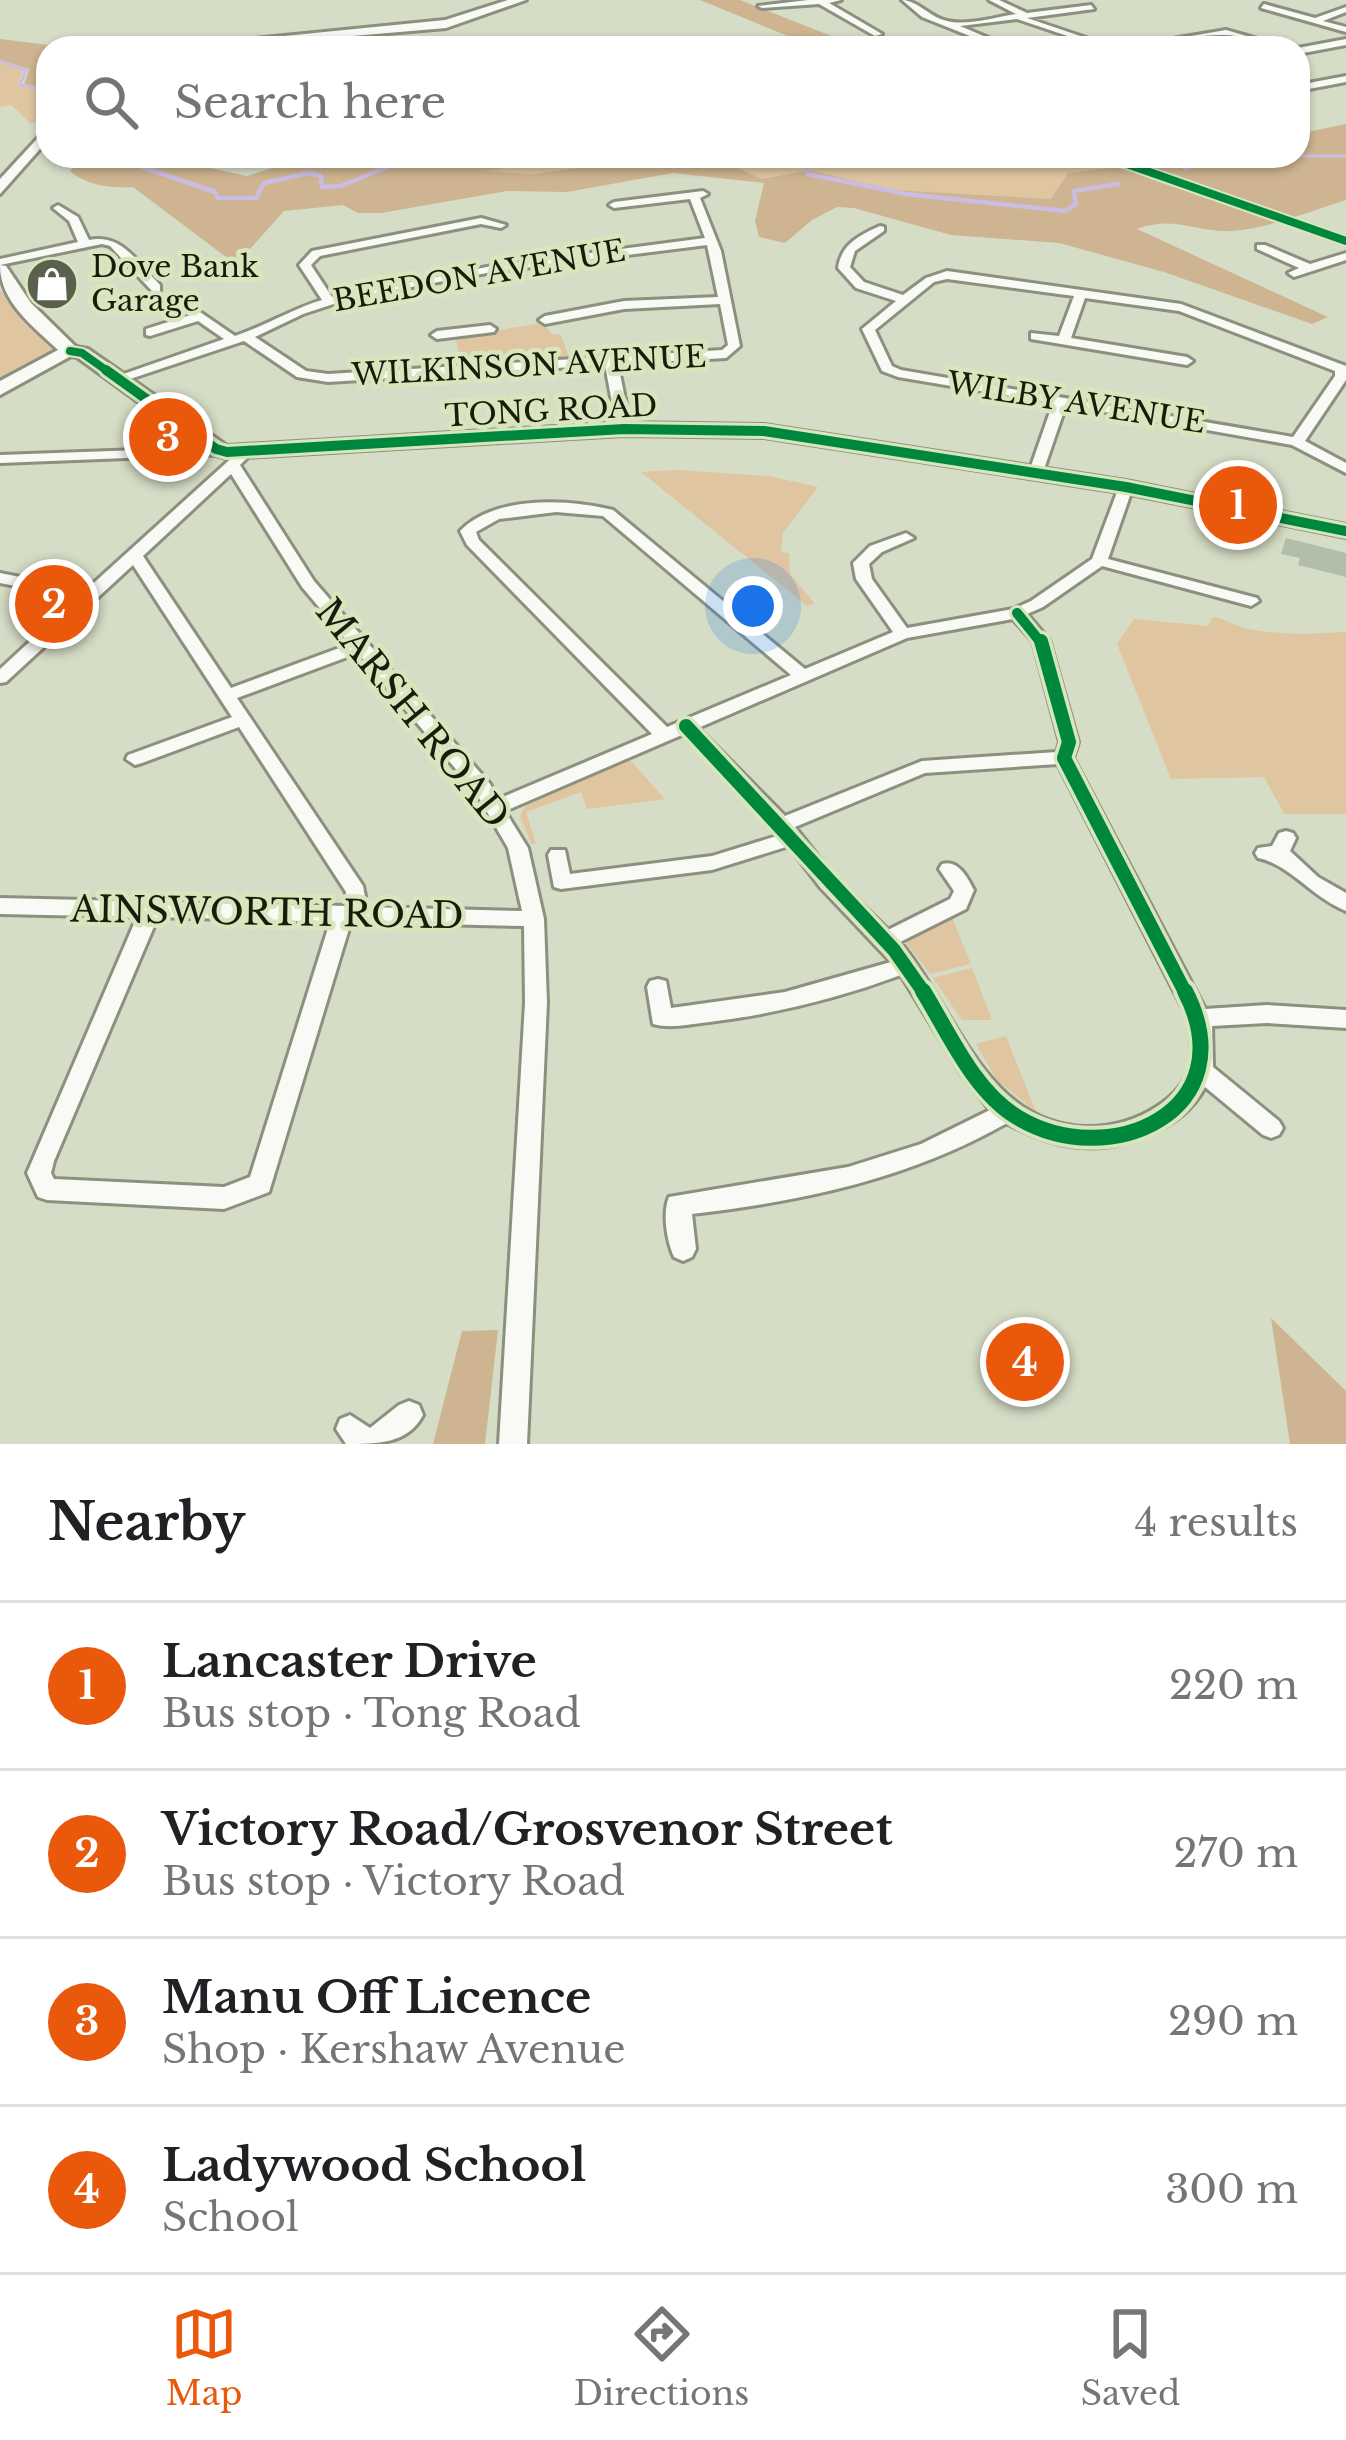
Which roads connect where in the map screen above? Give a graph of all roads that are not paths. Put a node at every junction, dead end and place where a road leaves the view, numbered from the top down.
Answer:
1 (520, 0) edge
2 (837, 0) edge
3 (907, 0) edge
4 (993, 0) edge
5 (820, 1) edge
6 (764, 4) edge
7 (1264, 6) dead end
8 (1082, 8) dead end
9 (1346, 9) edge
10 (1023, 16) junction
11 (1315, 21) junction
12 (950, 26) junction
13 (1346, 30) edge
14 (872, 33) dead end
15 (307, 36) edge
16 (976, 36) edge
17 (1079, 36) edge
18 (1199, 36) edge
19 (1241, 36) edge
20 (1346, 42) edge
21 (1310, 49) edge
22 (1346, 79) edge
23 (1310, 86) edge
24 (36, 145) edge
25 (0, 189) edge
26 (616, 206) dead end
27 (58, 208) dead end
28 (501, 225) dead end
29 (880, 229) dead end
30 (709, 241) junction
31 (84, 242) junction
32 (1261, 247) dead end
33 (1346, 256) edge
34 (0, 266) edge
35 (1309, 268) junction
36 (1294, 273) dead end
37 (156, 288) dead end
38 (1081, 293) junction
39 (903, 299) junction
40 (725, 300) junction
41 (328, 301) junction
42 (544, 320) dead end
43 (490, 329) dead end
44 (149, 332) dead end
45 (1034, 336) dead end
46 (240, 339) junction
47 (1064, 341) junction
48 (70, 351) junction
49 (611, 361) junction
50 (1187, 361) dead end
51 (451, 371) junction
52 (119, 378) junction
53 (0, 389) edge
54 (1061, 400) junction
55 (623, 428) junction
56 (1297, 442) junction
57 (233, 457) junction
58 (0, 459) edge
59 (1346, 469) edge
60 (1036, 472) junction
61 (1126, 487) junction
62 (1346, 532) edge
63 (890, 538) dead end
64 (133, 553) junction
65 (1099, 561) junction
66 (0, 578) edge
67 (86, 595) junction
68 (1229, 596) junction
69 (1251, 602) dead end
70 (1017, 613) junction
71 (1224, 615) dead end
72 (903, 634) junction
73 (358, 646) junction
74 (803, 676) junction
75 (0, 678) edge
76 (225, 696) junction
77 (240, 720) junction
78 (686, 726) junction
79 (664, 735) junction
80 (1064, 758) junction
81 (134, 759) dead end
82 (496, 807) junction
83 (788, 832) junction
84 (1276, 848) dead end
85 (558, 855) dead end
86 (950, 869) dead end
87 (1346, 903) edge
88 (0, 906) edge
89 (151, 908) junction
90 (350, 914) junction
91 (534, 919) junction
92 (886, 940) junction
93 (906, 965) junction
94 (658, 987) dead end
95 (1199, 1018) junction
96 (1346, 1019) edge
97 (1203, 1072) junction
98 (1007, 1112) junction
99 (1271, 1128) dead end
100 (683, 1249) dead end
101 (409, 1415) dead end
102 (363, 1439) edge
103 (513, 1444) edge

1 - 15 main road
2 - 5 street
3 - 12 street
4 - 10 street
5 - 6 street
5 - 14 street
7 - 11 street
8 - 10 street
9 - 11 street
10 - 12 street
10 - 17 street
11 - 13 street
12 - 16 street
18 - 19 street
20 - 21 street
22 - 23 street
24 - 25 main road
26 - 30 street, WILKINSON AVENUE
27 - 31 street
28 - 41 street
29 - 39 street
30 - 40 street, WILKINSON AVENUE
30 - 41 street, BEEDON AVENUE
31 - 34 street
31 - 37 street
32 - 35 street
33 - 35 street
34 - 48 main road
35 - 36 street
38 - 39 street
38 - 47 street
38 - 56 street
39 - 54 street, WILBY AVENUE
40 - 42 street
40 - 49 street, WILKINSON AVENUE
41 - 46 street, BEEDON AVENUE
43 - 51 street
44 - 46 street, WILKINSON AVENUE
45 - 47 street
46 - 51 street, WILKINSON AVENUE
46 - 52 street, BEEDON AVENUE
47 - 50 street
48 - 52 street
48 - 53 main road
49 - 51 street, WILKINSON AVENUE
49 - 55 street
52 - 57 street
54 - 56 street, WILBY AVENUE
54 - 60 street
55 - 57 street, TONG ROAD
55 - 60 street, TONG ROAD
56 - 59 street, WILBY AVENUE
57 - 58 street
57 - 64 street
57 - 73 street, MARSH ROAD
60 - 61 street, TONG ROAD
61 - 62 street, TONG ROAD
61 - 65 street
63 - 72 street
64 - 67 street
64 - 76 street
65 - 68 street
65 - 70 street
66 - 67 street
67 - 75 street
68 - 69 street
68 - 71 street
70 - 72 street
70 - 80 street
72 - 74 street
73 - 76 street
73 - 82 street, MARSH ROAD
74 - 78 street
74 - 79 street
76 - 77 street
77 - 81 street
77 - 90 street
78 - 79 street
78 - 83 street
79 - 82 street
80 - 83 street
80 - 95 street
82 - 91 street, MARSH ROAD
83 - 85 street
83 - 92 street
84 - 87 street
86 - 92 street
88 - 89 street, AINSWORTH ROAD
89 - 90 street, AINSWORTH ROAD
89 - 90 street
90 - 91 street, AINSWORTH ROAD
91 - 103 street, MARSH ROAD
92 - 93 street
93 - 94 street
93 - 98 street
95 - 96 street
95 - 97 street
97 - 98 street
97 - 99 street
98 - 100 street
101 - 102 street

